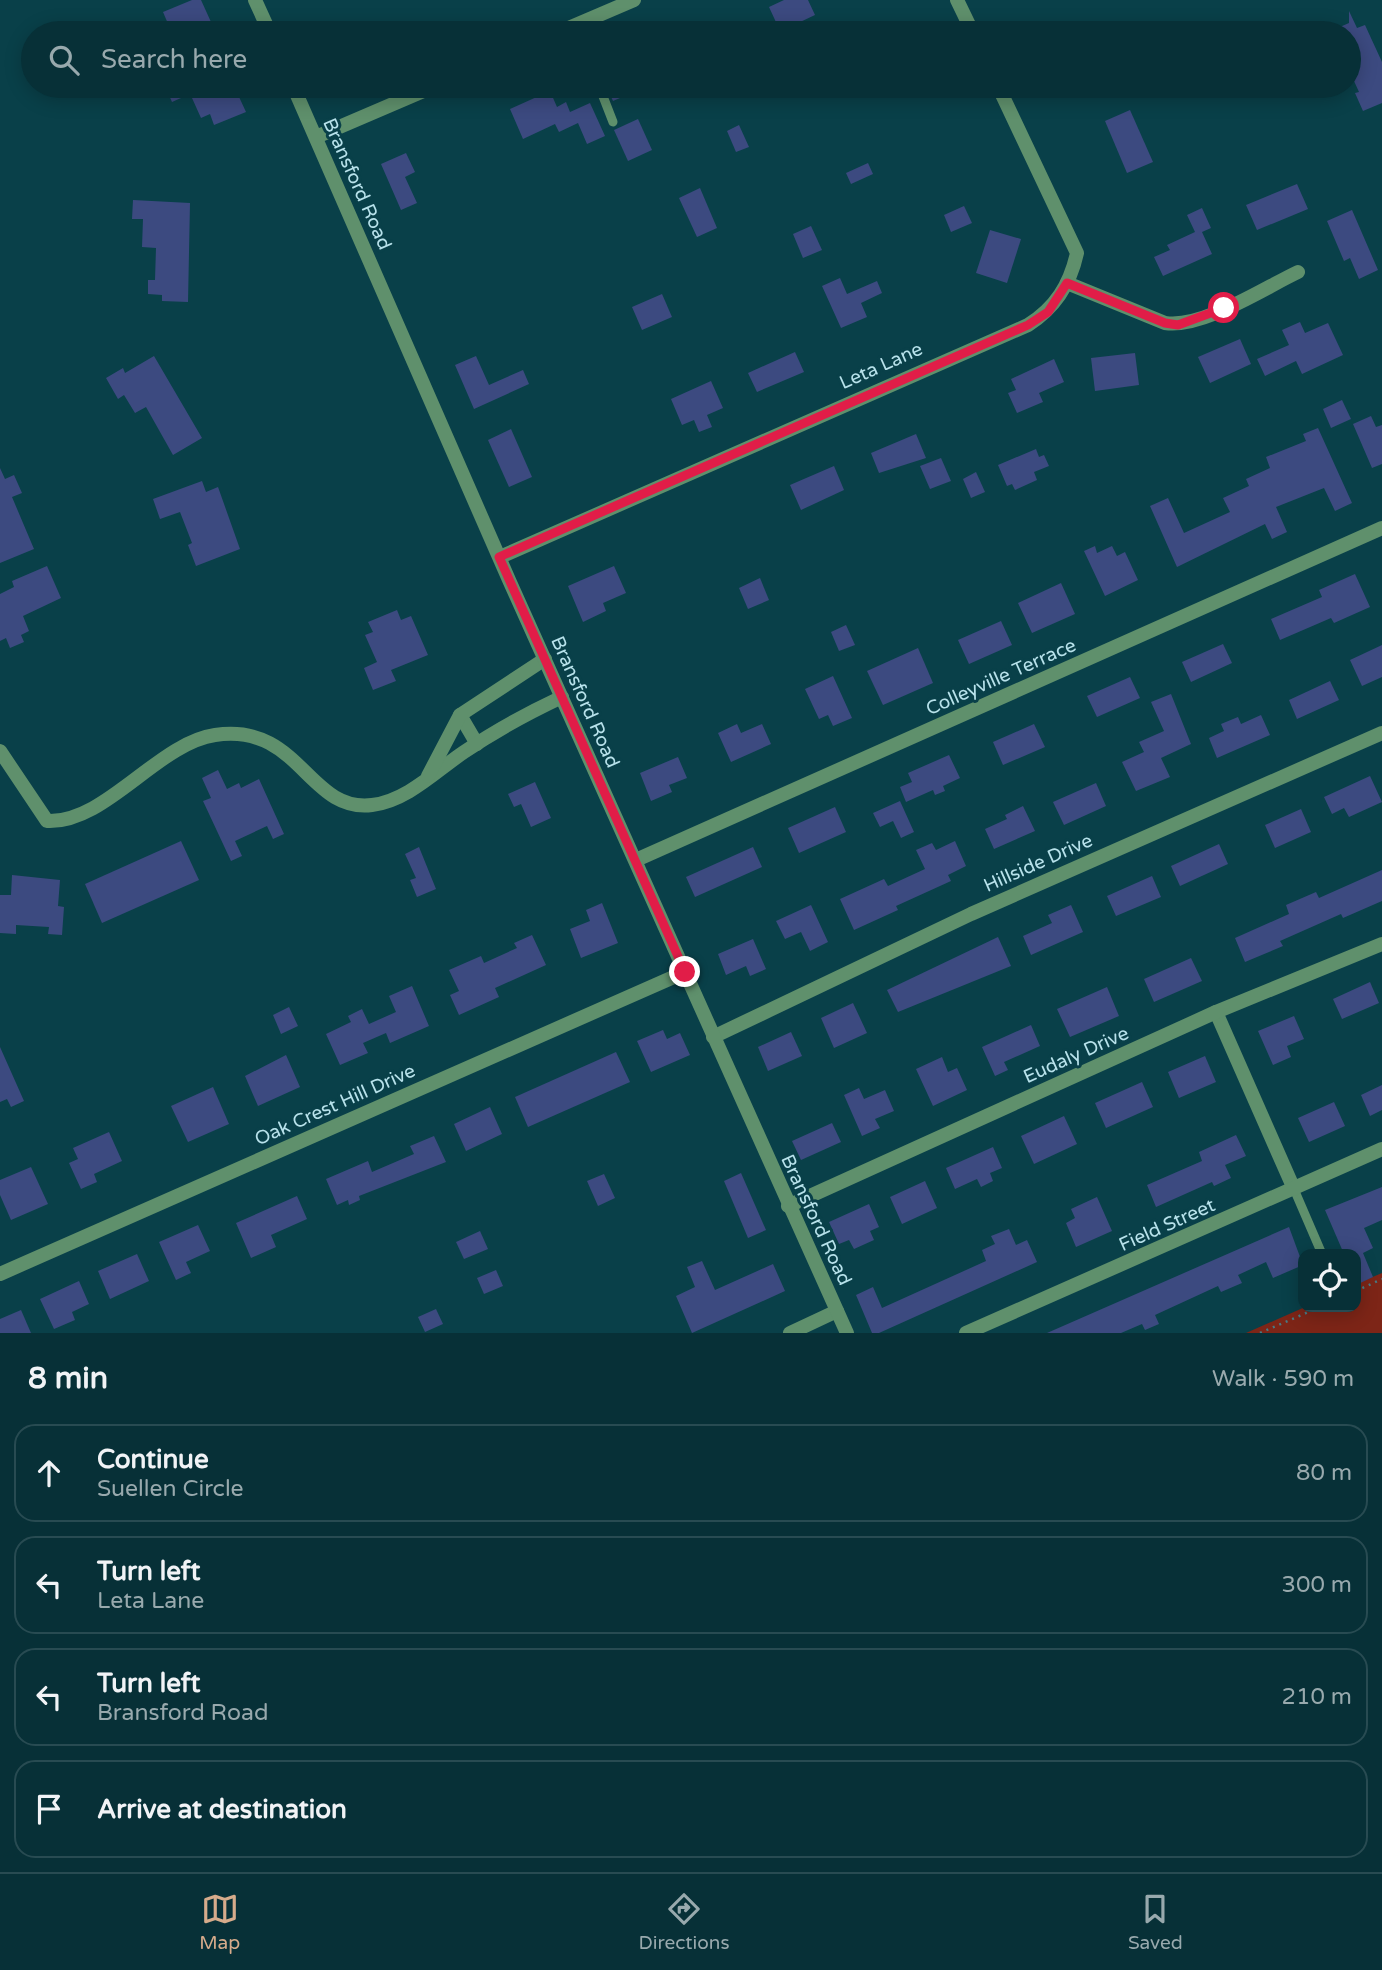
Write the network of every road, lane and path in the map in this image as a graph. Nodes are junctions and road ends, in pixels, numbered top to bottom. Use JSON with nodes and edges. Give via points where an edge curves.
{"nodes":[{"id":1,"x":255,"y":0,"type":"edge"},
{"id":2,"x":634,"y":0,"type":"edge"},
{"id":3,"x":957,"y":0,"type":"edge"},
{"id":4,"x":265,"y":21,"type":"edge"},
{"id":5,"x":593,"y":21,"type":"edge"},
{"id":6,"x":967,"y":21,"type":"edge"},
{"id":7,"x":298,"y":98,"type":"edge"},
{"id":8,"x":408,"y":98,"type":"edge"},
{"id":9,"x":604,"y":98,"type":"edge"},
{"id":10,"x":1004,"y":98,"type":"edge"},
{"id":11,"x":613,"y":121,"type":"dead end"},
{"id":12,"x":316,"y":138,"type":"junction"},
{"id":13,"x":1298,"y":272,"type":"dead end"},
{"id":14,"x":1067,"y":283,"type":"junction"},
{"id":15,"x":1382,"y":528,"type":"edge"},
{"id":16,"x":499,"y":557,"type":"junction"},
{"id":17,"x":545,"y":659,"type":"junction"},
{"id":18,"x":562,"y":697,"type":"junction"},
{"id":19,"x":460,"y":715,"type":"junction"},
{"id":20,"x":1382,"y":733,"type":"edge"},
{"id":21,"x":477,"y":744,"type":"junction"},
{"id":22,"x":0,"y":751,"type":"edge"},
{"id":23,"x":426,"y":780,"type":"junction"},
{"id":24,"x":636,"y":860,"type":"junction"},
{"id":25,"x":1382,"y":944,"type":"edge"},
{"id":26,"x":685,"y":972,"type":"junction"},
{"id":27,"x":1216,"y":1012,"type":"junction"},
{"id":28,"x":713,"y":1037,"type":"junction"},
{"id":29,"x":1382,"y":1149,"type":"edge"},
{"id":30,"x":1294,"y":1189,"type":"junction"},
{"id":31,"x":788,"y":1206,"type":"junction"},
{"id":32,"x":1320,"y":1249,"type":"edge"},
{"id":33,"x":2,"y":1268,"type":"edge"},
{"id":34,"x":1382,"y":1279,"type":"edge"},
{"id":35,"x":1361,"y":1289,"type":"edge"},
{"id":36,"x":837,"y":1311,"type":"junction"},
{"id":37,"x":1308,"y":1312,"type":"edge"},
{"id":38,"x":790,"y":1333,"type":"edge"},
{"id":39,"x":847,"y":1333,"type":"edge"},
{"id":40,"x":966,"y":1333,"type":"edge"},
{"id":41,"x":1260,"y":1333,"type":"edge"}],
"edges":[{"from":1,"to":4,"type":"street"},
{"from":2,"to":5,"type":"street"},
{"from":3,"to":6,"type":"street"},
{"from":7,"to":12,"type":"street","name":"Bransford Road"},
{"from":8,"to":12,"type":"street"},
{"from":9,"to":11,"type":"lane"},
{"from":10,"to":14,"type":"street","name":"Leta Lane","via":[[1073,239],[1077,253]]},
{"from":12,"to":16,"type":"street","name":"Bransford Road"},
{"from":13,"to":14,"type":"street","via":[[1178,325]]},
{"from":14,"to":16,"type":"street","name":"Leta Lane","via":[[1048,312],[1028,325]]},
{"from":15,"to":24,"type":"street","name":"Colleyville Terrace"},
{"from":16,"to":17,"type":"street","name":"Bransford Road"},
{"from":17,"to":18,"type":"street","name":"Bransford Road"},
{"from":17,"to":19,"type":"street"},
{"from":18,"to":21,"type":"street"},
{"from":18,"to":24,"type":"street","name":"Bransford Road"},
{"from":19,"to":21,"type":"street"},
{"from":19,"to":23,"type":"street"},
{"from":20,"to":28,"type":"street","name":"Hillside Drive","via":[[971,914]]},
{"from":21,"to":23,"type":"street"},
{"from":22,"to":23,"type":"street","via":[[47,821],[60,821],[108,799],[182,747],[214,734],[255,734],[279,746],[326,792],[352,805],[374,805]]},
{"from":24,"to":26,"type":"street","name":"Bransford Road"},
{"from":25,"to":27,"type":"street","name":"Eudaly Drive"},
{"from":26,"to":28,"type":"street","name":"Bransford Road"},
{"from":26,"to":33,"type":"street","name":"Oak Crest Hill Drive"},
{"from":27,"to":30,"type":"street"},
{"from":27,"to":31,"type":"street","name":"Eudaly Drive"},
{"from":28,"to":31,"type":"street","name":"Bransford Road"},
{"from":29,"to":30,"type":"street","name":"Field Street"},
{"from":30,"to":32,"type":"lane"},
{"from":30,"to":40,"type":"street","name":"Field Street"},
{"from":31,"to":36,"type":"street","name":"Bransford Road"},
{"from":34,"to":35,"type":"path"},
{"from":36,"to":38,"type":"street"},
{"from":36,"to":39,"type":"street","name":"Bransford Road"},
{"from":37,"to":41,"type":"path"}]}
